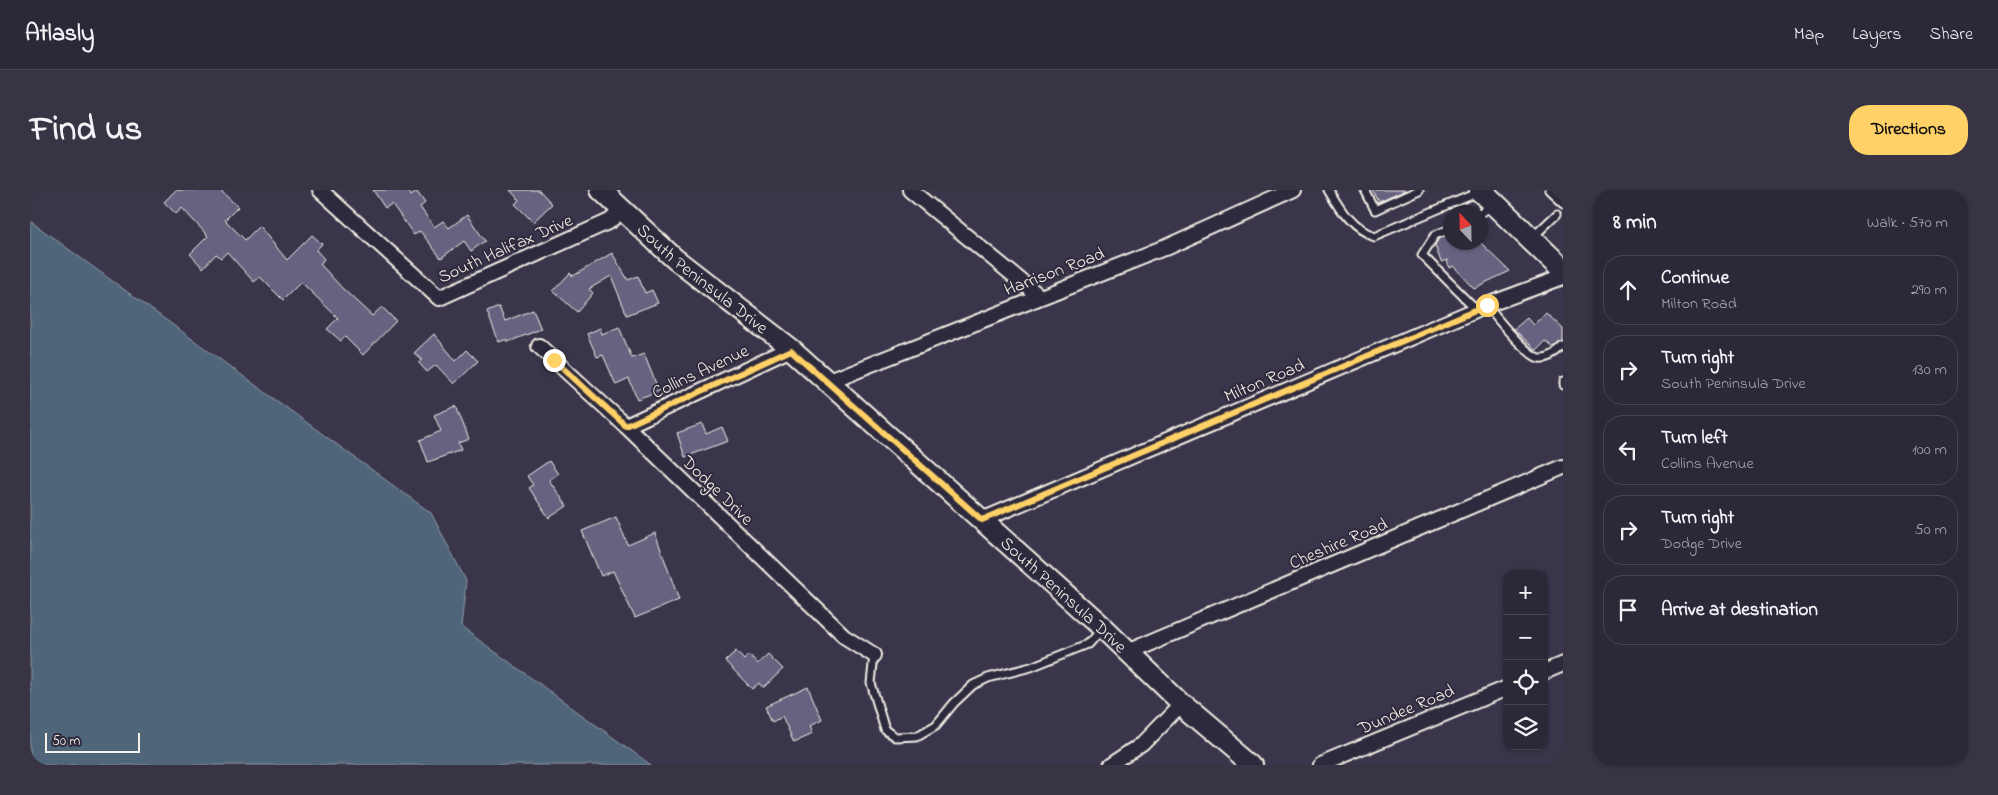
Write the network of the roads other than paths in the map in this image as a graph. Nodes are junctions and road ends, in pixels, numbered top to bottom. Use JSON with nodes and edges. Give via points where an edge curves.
{"nodes":[{"id":1,"x":320,"y":190,"type":"edge"},
{"id":2,"x":601,"y":190,"type":"edge"},
{"id":3,"x":910,"y":190,"type":"edge"},
{"id":4,"x":1293,"y":190,"type":"edge"},
{"id":5,"x":1329,"y":190,"type":"edge"},
{"id":6,"x":1365,"y":190,"type":"edge"},
{"id":7,"x":1419,"y":190,"type":"edge"},
{"id":8,"x":1549,"y":190,"type":"edge"},
{"id":9,"x":1484,"y":199,"type":"edge"},
{"id":10,"x":1563,"y":203,"type":"edge"},
{"id":11,"x":622,"y":210,"type":"junction"},
{"id":12,"x":1557,"y":214,"type":"dead end"},
{"id":13,"x":1443,"y":231,"type":"edge"},
{"id":14,"x":1531,"y":239,"type":"junction"},
{"id":15,"x":1563,"y":270,"type":"edge"},
{"id":16,"x":1563,"y":277,"type":"edge"},
{"id":17,"x":1039,"y":296,"type":"junction"},
{"id":18,"x":1482,"y":308,"type":"junction"},
{"id":19,"x":539,"y":346,"type":"dead end"},
{"id":20,"x":1563,"y":347,"type":"edge"},
{"id":21,"x":791,"y":350,"type":"junction"},
{"id":22,"x":826,"y":382,"type":"junction"},
{"id":23,"x":626,"y":426,"type":"junction"},
{"id":24,"x":1563,"y":467,"type":"edge"},
{"id":25,"x":982,"y":520,"type":"junction"},
{"id":26,"x":1102,"y":628,"type":"junction"},
{"id":27,"x":1127,"y":652,"type":"junction"},
{"id":28,"x":874,"y":655,"type":"joint"},
{"id":29,"x":1563,"y":664,"type":"edge"},
{"id":30,"x":1548,"y":670,"type":"edge"},
{"id":31,"x":1503,"y":690,"type":"edge"},
{"id":32,"x":1181,"y":704,"type":"junction"},
{"id":33,"x":1110,"y":765,"type":"edge"},
{"id":34,"x":1253,"y":765,"type":"edge"},
{"id":35,"x":1320,"y":765,"type":"edge"}],
"edges":[{"from":1,"to":11,"type":"street","name":"South Halifax Drive","via":[[439,298],[610,221]]},
{"from":2,"to":11,"type":"main road","name":"South Peninsula Drive"},
{"from":3,"to":17,"type":"street"},
{"from":4,"to":17,"type":"street","name":"Harrison Road","via":[[1165,248]]},
{"from":5,"to":9,"type":"lane","via":[[1361,232],[1374,236]]},
{"from":6,"to":7,"type":"lane","via":[[1375,210]]},
{"from":8,"to":10,"type":"lane"},
{"from":9,"to":14,"type":"main road"},
{"from":11,"to":21,"type":"main road","name":"South Peninsula Drive","via":[[676,259]]},
{"from":12,"to":14,"type":"lane"},
{"from":13,"to":18,"type":"lane","via":[[1435,234],[1422,255]]},
{"from":14,"to":15,"type":"main road"},
{"from":16,"to":18,"type":"street","name":"Milton Road"},
{"from":17,"to":22,"type":"street","name":"Harrison Road"},
{"from":18,"to":20,"type":"lane","via":[[1534,356],[1554,355]]},
{"from":18,"to":25,"type":"street","name":"Milton Road"},
{"from":19,"to":23,"type":"street","name":"Dodge Drive"},
{"from":21,"to":22,"type":"main road","name":"South Peninsula Drive"},
{"from":21,"to":23,"type":"street","name":"Collins Avenue"},
{"from":22,"to":25,"type":"main road","name":"South Peninsula Drive"},
{"from":23,"to":28,"type":"street","name":"Dodge Drive","via":[[844,636]]},
{"from":24,"to":27,"type":"street","name":"Cheshire Road"},
{"from":25,"to":26,"type":"main road","name":"South Peninsula Drive"},
{"from":26,"to":27,"type":"main road","name":"South Peninsula Drive"},
{"from":26,"to":28,"type":"lane","via":[[1088,644],[1032,668],[988,678],[973,685],[936,725],[917,736],[895,737],[885,730],[871,683]]},
{"from":27,"to":32,"type":"main road","name":"South Peninsula Drive"},
{"from":29,"to":30,"type":"street"},
{"from":31,"to":35,"type":"street","name":"Dundee Road"},
{"from":32,"to":33,"type":"street","via":[[1141,745]]},
{"from":32,"to":34,"type":"main road","name":"South Peninsula Drive"}]}
